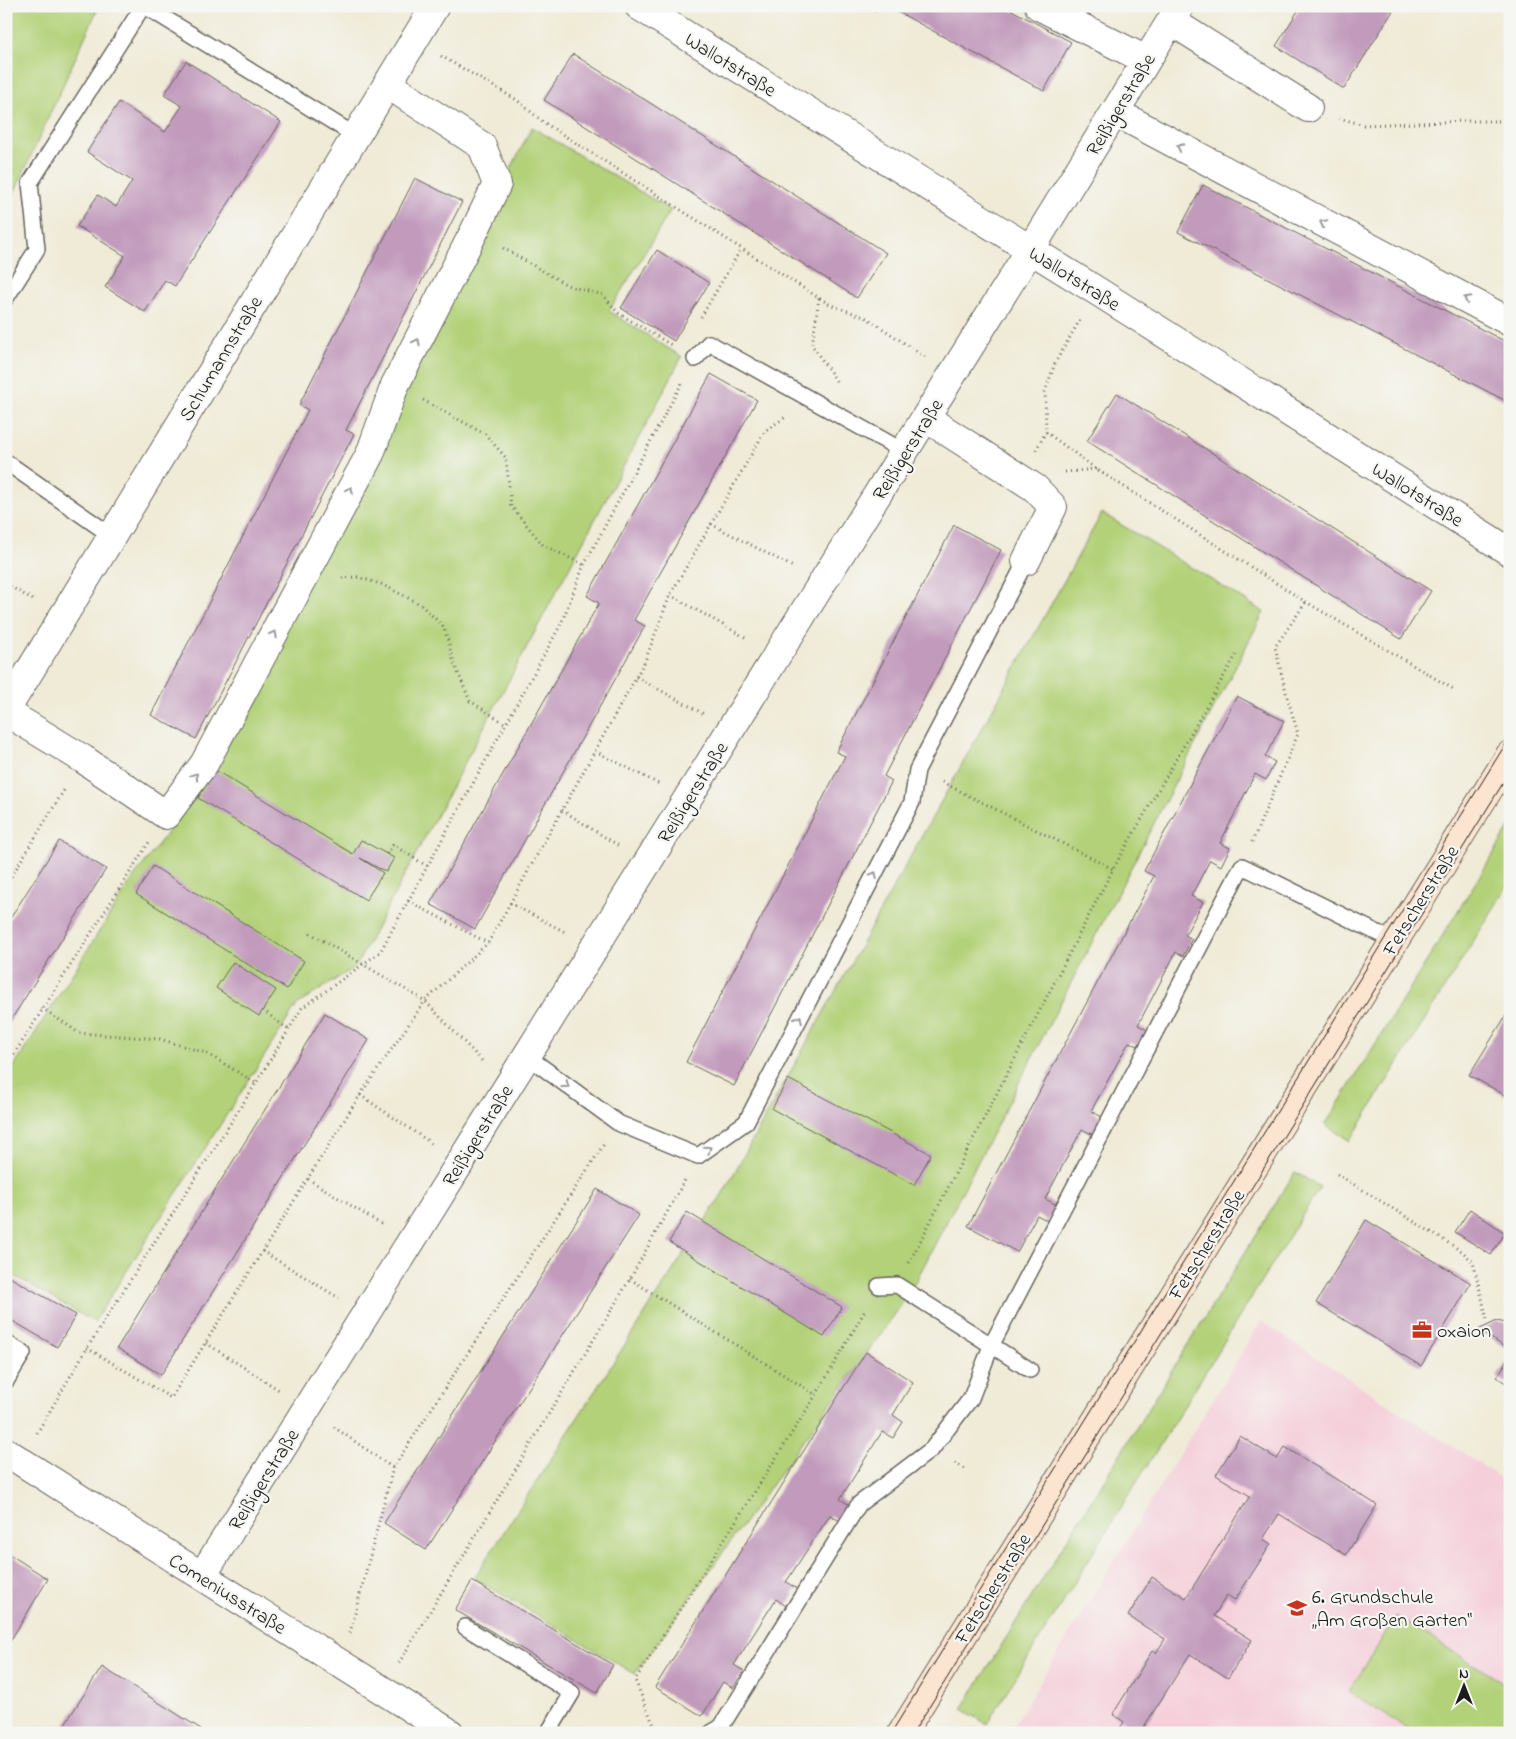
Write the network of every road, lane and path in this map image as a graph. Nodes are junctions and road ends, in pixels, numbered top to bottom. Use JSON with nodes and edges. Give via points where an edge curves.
{"nodes":[{"id":1,"x":144,"y":6,"type":"edge"},
{"id":2,"x":435,"y":6,"type":"edge"},
{"id":3,"x":639,"y":6,"type":"edge"},
{"id":4,"x":1039,"y":6,"type":"edge"},
{"id":5,"x":1175,"y":14,"type":"edge"},
{"id":6,"x":414,"y":40,"type":"junction"},
{"id":7,"x":1146,"y":60,"type":"junction"},
{"id":8,"x":388,"y":84,"type":"junction"},
{"id":9,"x":1308,"y":108,"type":"joint"},
{"id":10,"x":1115,"y":112,"type":"junction"},
{"id":11,"x":1510,"y":121,"type":"edge"},
{"id":12,"x":356,"y":136,"type":"junction"},
{"id":13,"x":474,"y":232,"type":"junction"},
{"id":14,"x":741,"y":248,"type":"junction"},
{"id":15,"x":1030,"y":250,"type":"junction"},
{"id":16,"x":1097,"y":291,"type":"junction"},
{"id":17,"x":6,"y":298,"type":"edge"},
{"id":18,"x":819,"y":298,"type":"junction"},
{"id":19,"x":1510,"y":322,"type":"edge"},
{"id":20,"x":709,"y":343,"type":"junction"},
{"id":21,"x":695,"y":359,"type":"junction"},
{"id":22,"x":952,"y":376,"type":"junction"},
{"id":23,"x":395,"y":385,"type":"junction"},
{"id":24,"x":811,"y":399,"type":"junction"},
{"id":25,"x":926,"y":418,"type":"junction"},
{"id":26,"x":846,"y":419,"type":"junction"},
{"id":27,"x":1046,"y":432,"type":"junction"},
{"id":28,"x":905,"y":452,"type":"junction"},
{"id":29,"x":6,"y":462,"type":"edge"},
{"id":30,"x":1035,"y":488,"type":"junction"},
{"id":31,"x":711,"y":524,"type":"junction"},
{"id":32,"x":112,"y":536,"type":"junction"},
{"id":33,"x":1510,"y":552,"type":"edge"},
{"id":34,"x":1026,"y":561,"type":"joint"},
{"id":35,"x":584,"y":565,"type":"junction"},
{"id":36,"x":301,"y":582,"type":"junction"},
{"id":37,"x":823,"y":583,"type":"junction"},
{"id":38,"x":670,"y":595,"type":"junction"},
{"id":39,"x":1306,"y":602,"type":"junction"},
{"id":40,"x":778,"y":656,"type":"junction"},
{"id":41,"x":1236,"y":656,"type":"dead end"},
{"id":42,"x":636,"y":677,"type":"junction"},
{"id":43,"x":1455,"y":690,"type":"dead end"},
{"id":44,"x":6,"y":711,"type":"edge"},
{"id":45,"x":506,"y":724,"type":"junction"},
{"id":46,"x":731,"y":729,"type":"junction"},
{"id":47,"x":595,"y":751,"type":"junction"},
{"id":48,"x":1510,"y":755,"type":"edge"},
{"id":49,"x":83,"y":760,"type":"junction"},
{"id":50,"x":917,"y":770,"type":"junction"},
{"id":51,"x":687,"y":800,"type":"junction"},
{"id":52,"x":562,"y":810,"type":"junction"},
{"id":53,"x":166,"y":815,"type":"junction"},
{"id":54,"x":388,"y":854,"type":"dead end"},
{"id":55,"x":647,"y":863,"type":"junction"},
{"id":56,"x":427,"y":866,"type":"junction"},
{"id":57,"x":1242,"y":866,"type":"junction"},
{"id":58,"x":1113,"y":869,"type":"junction"},
{"id":59,"x":6,"y":885,"type":"edge"},
{"id":60,"x":408,"y":901,"type":"junction"},
{"id":61,"x":510,"y":903,"type":"junction"},
{"id":62,"x":310,"y":933,"type":"dead end"},
{"id":63,"x":1394,"y":940,"type":"junction"},
{"id":64,"x":488,"y":943,"type":"junction"},
{"id":65,"x":594,"y":948,"type":"junction"},
{"id":66,"x":362,"y":965,"type":"junction"},
{"id":67,"x":425,"y":1002,"type":"junction"},
{"id":68,"x":42,"y":1008,"type":"junction"},
{"id":69,"x":263,"y":1010,"type":"dead end"},
{"id":70,"x":289,"y":1030,"type":"junction"},
{"id":71,"x":527,"y":1056,"type":"junction"},
{"id":72,"x":6,"y":1068,"type":"edge"},
{"id":73,"x":256,"y":1083,"type":"junction"},
{"id":74,"x":507,"y":1087,"type":"junction"},
{"id":75,"x":360,"y":1095,"type":"junction"},
{"id":76,"x":618,"y":1123,"type":"junction"},
{"id":77,"x":698,"y":1156,"type":"junction"},
{"id":78,"x":460,"y":1163,"type":"junction"},
{"id":79,"x":1338,"y":1174,"type":"dead end"},
{"id":80,"x":308,"y":1179,"type":"junction"},
{"id":81,"x":410,"y":1242,"type":"junction"},
{"id":82,"x":262,"y":1251,"type":"junction"},
{"id":83,"x":630,"y":1279,"type":"junction"},
{"id":84,"x":897,"y":1285,"type":"junction"},
{"id":85,"x":879,"y":1286,"type":"joint"},
{"id":86,"x":365,"y":1315,"type":"junction"},
{"id":87,"x":1487,"y":1319,"type":"dead end"},
{"id":88,"x":6,"y":1343,"type":"edge"},
{"id":89,"x":206,"y":1343,"type":"junction"},
{"id":90,"x":991,"y":1346,"type":"junction"},
{"id":91,"x":87,"y":1348,"type":"junction"},
{"id":92,"x":1030,"y":1370,"type":"dead end"},
{"id":93,"x":6,"y":1381,"type":"edge"},
{"id":94,"x":816,"y":1395,"type":"junction"},
{"id":95,"x":307,"y":1408,"type":"junction"},
{"id":96,"x":13,"y":1457,"type":"edge"},
{"id":97,"x":394,"y":1468,"type":"junction"},
{"id":98,"x":202,"y":1576,"type":"junction"},
{"id":99,"x":465,"y":1627,"type":"dead end"},
{"id":100,"x":342,"y":1664,"type":"junction"},
{"id":101,"x":383,"y":1690,"type":"junction"},
{"id":102,"x":450,"y":1733,"type":"edge"},
{"id":103,"x":548,"y":1733,"type":"edge"},
{"id":104,"x":657,"y":1733,"type":"edge"},
{"id":105,"x":711,"y":1733,"type":"edge"},
{"id":106,"x":902,"y":1733,"type":"edge"}],
"edges":[{"from":1,"to":12,"type":"lane"},
{"from":1,"to":17,"type":"lane","via":[[30,183],[37,249]]},
{"from":2,"to":6,"type":"street","name":"Schumannstraße"},
{"from":3,"to":15,"type":"street","name":"Wallotstraße"},
{"from":4,"to":7,"type":"street"},
{"from":5,"to":7,"type":"street","name":"Reißigerstraße"},
{"from":5,"to":9,"type":"street"},
{"from":6,"to":8,"type":"street","name":"Schumannstraße"},
{"from":6,"to":14,"type":"path","via":[[517,100],[543,122]]},
{"from":7,"to":10,"type":"street","name":"Reißigerstraße"},
{"from":8,"to":12,"type":"street","name":"Schumannstraße"},
{"from":8,"to":13,"type":"street","via":[[482,146],[497,184]]},
{"from":9,"to":11,"type":"path","via":[[1364,126]]},
{"from":10,"to":15,"type":"street","name":"Reißigerstraße"},
{"from":19,"to":10,"type":"street","one_way":true},
{"from":12,"to":32,"type":"street","name":"Schumannstraße"},
{"from":13,"to":21,"type":"path","via":[[569,286],[602,295],[618,313]]},
{"from":23,"to":13,"type":"street","one_way":true},
{"from":14,"to":18,"type":"path"},
{"from":14,"to":20,"type":"path","via":[[692,333]]},
{"from":15,"to":16,"type":"street","name":"Wallotstraße"},
{"from":15,"to":22,"type":"street","name":"Reißigerstraße"},
{"from":16,"to":27,"type":"path","via":[[1053,370],[1045,392]]},
{"from":16,"to":33,"type":"street","name":"Wallotstraße"},
{"from":18,"to":22,"type":"path","via":[[867,318]]},
{"from":18,"to":26,"type":"path","via":[[812,345],[835,379]]},
{"from":20,"to":21,"type":"lane"},
{"from":20,"to":24,"type":"lane"},
{"from":21,"to":35,"type":"path"},
{"from":22,"to":25,"type":"street","name":"Reißigerstraße"},
{"from":23,"to":35,"type":"path","via":[[485,434],[506,458],[511,506],[543,545]]},
{"from":36,"to":23,"type":"street","one_way":true,"via":[[370,454]]},
{"from":24,"to":26,"type":"lane"},
{"from":24,"to":31,"type":"path","via":[[765,431]]},
{"from":25,"to":28,"type":"street","name":"Reißigerstraße"},
{"from":25,"to":30,"type":"street"},
{"from":26,"to":28,"type":"lane"},
{"from":27,"to":30,"type":"path","via":[[1035,450]]},
{"from":27,"to":39,"type":"path","via":[[1096,469]]},
{"from":28,"to":37,"type":"street","name":"Reißigerstraße"},
{"from":29,"to":32,"type":"lane"},
{"from":30,"to":34,"type":"street","via":[[1054,507]]},
{"from":31,"to":37,"type":"path"},
{"from":31,"to":38,"type":"path"},
{"from":32,"to":44,"type":"street","name":"Schumannstraße"},
{"from":34,"to":50,"type":"lane"},
{"from":35,"to":45,"type":"path","via":[[561,624]]},
{"from":36,"to":45,"type":"path","via":[[357,577],[382,584],[420,604],[444,627],[470,702]]},
{"from":53,"to":36,"type":"street","one_way":true,"via":[[204,764]]},
{"from":37,"to":40,"type":"street","name":"Reißigerstraße"},
{"from":38,"to":40,"type":"path"},
{"from":38,"to":42,"type":"path","via":[[645,662]]},
{"from":39,"to":43,"type":"path"},
{"from":39,"to":57,"type":"path","via":[[1275,647],[1298,734]]},
{"from":40,"to":46,"type":"street","name":"Reißigerstraße"},
{"from":41,"to":58,"type":"path"},
{"from":42,"to":46,"type":"path"},
{"from":42,"to":47,"type":"path"},
{"from":44,"to":49,"type":"street"},
{"from":45,"to":56,"type":"path"},
{"from":46,"to":51,"type":"street","name":"Reißigerstraße"},
{"from":47,"to":51,"type":"path"},
{"from":47,"to":52,"type":"path"},
{"from":48,"to":63,"type":"main road","name":"Fetscherstraße"},
{"from":49,"to":53,"type":"street"},
{"from":49,"to":59,"type":"path"},
{"from":50,"to":58,"type":"path"},
{"from":77,"to":50,"type":"lane","one_way":true,"via":[[746,1122],[912,802]]},
{"from":51,"to":55,"type":"street","name":"Reißigerstraße"},
{"from":52,"to":55,"type":"path"},
{"from":52,"to":61,"type":"path"},
{"from":53,"to":68,"type":"path"},
{"from":54,"to":56,"type":"path","via":[[393,845]]},
{"from":55,"to":65,"type":"street","name":"Reißigerstraße"},
{"from":56,"to":60,"type":"path"},
{"from":57,"to":63,"type":"lane"},
{"from":57,"to":90,"type":"lane"},
{"from":58,"to":84,"type":"path"},
{"from":60,"to":64,"type":"path"},
{"from":60,"to":66,"type":"path","via":[[380,952]]},
{"from":61,"to":64,"type":"path"},
{"from":61,"to":65,"type":"path"},
{"from":62,"to":66,"type":"path"},
{"from":63,"to":106,"type":"main road","name":"Fetscherstraße"},
{"from":64,"to":67,"type":"path"},
{"from":65,"to":71,"type":"street","name":"Reißigerstraße"},
{"from":66,"to":67,"type":"path"},
{"from":66,"to":70,"type":"path","via":[[302,1008]]},
{"from":67,"to":74,"type":"path"},
{"from":67,"to":75,"type":"path"},
{"from":68,"to":72,"type":"path"},
{"from":68,"to":73,"type":"path","via":[[79,1033],[160,1039],[206,1054]]},
{"from":69,"to":70,"type":"path"},
{"from":70,"to":73,"type":"path"},
{"from":71,"to":74,"type":"street","name":"Reißigerstraße"},
{"from":71,"to":76,"type":"lane","one_way":true},
{"from":73,"to":91,"type":"path"},
{"from":74,"to":78,"type":"street","name":"Reißigerstraße"},
{"from":75,"to":78,"type":"path"},
{"from":75,"to":80,"type":"path"},
{"from":76,"to":77,"type":"lane"},
{"from":76,"to":97,"type":"path"},
{"from":77,"to":83,"type":"path"},
{"from":78,"to":81,"type":"street","name":"Reißigerstraße"},
{"from":79,"to":87,"type":"path","via":[[1474,1262]]},
{"from":80,"to":81,"type":"path"},
{"from":80,"to":82,"type":"path"},
{"from":81,"to":86,"type":"street","name":"Reißigerstraße"},
{"from":82,"to":86,"type":"path"},
{"from":82,"to":89,"type":"path"},
{"from":83,"to":94,"type":"path"},
{"from":83,"to":101,"type":"path"},
{"from":84,"to":85,"type":"lane"},
{"from":84,"to":90,"type":"lane"},
{"from":85,"to":94,"type":"path"},
{"from":86,"to":95,"type":"street","name":"Reißigerstraße"},
{"from":88,"to":93,"type":"lane","via":[[23,1353]]},
{"from":89,"to":91,"type":"path","via":[[171,1398]]},
{"from":89,"to":95,"type":"path"},
{"from":90,"to":92,"type":"lane"},
{"from":90,"to":105,"type":"lane","via":[[971,1398],[932,1449],[859,1504],[721,1727]]},
{"from":91,"to":96,"type":"path"},
{"from":94,"to":104,"type":"path","via":[[635,1680]]},
{"from":95,"to":97,"type":"path"},
{"from":95,"to":98,"type":"street","name":"Reißigerstraße"},
{"from":96,"to":98,"type":"street","name":"Comeniusstraße"},
{"from":97,"to":100,"type":"path"},
{"from":98,"to":100,"type":"street","name":"Comeniusstraße"},
{"from":99,"to":103,"type":"lane","via":[[572,1693]]},
{"from":100,"to":101,"type":"street","name":"Comeniusstraße"},
{"from":101,"to":102,"type":"street","name":"Comeniusstraße"}]}
